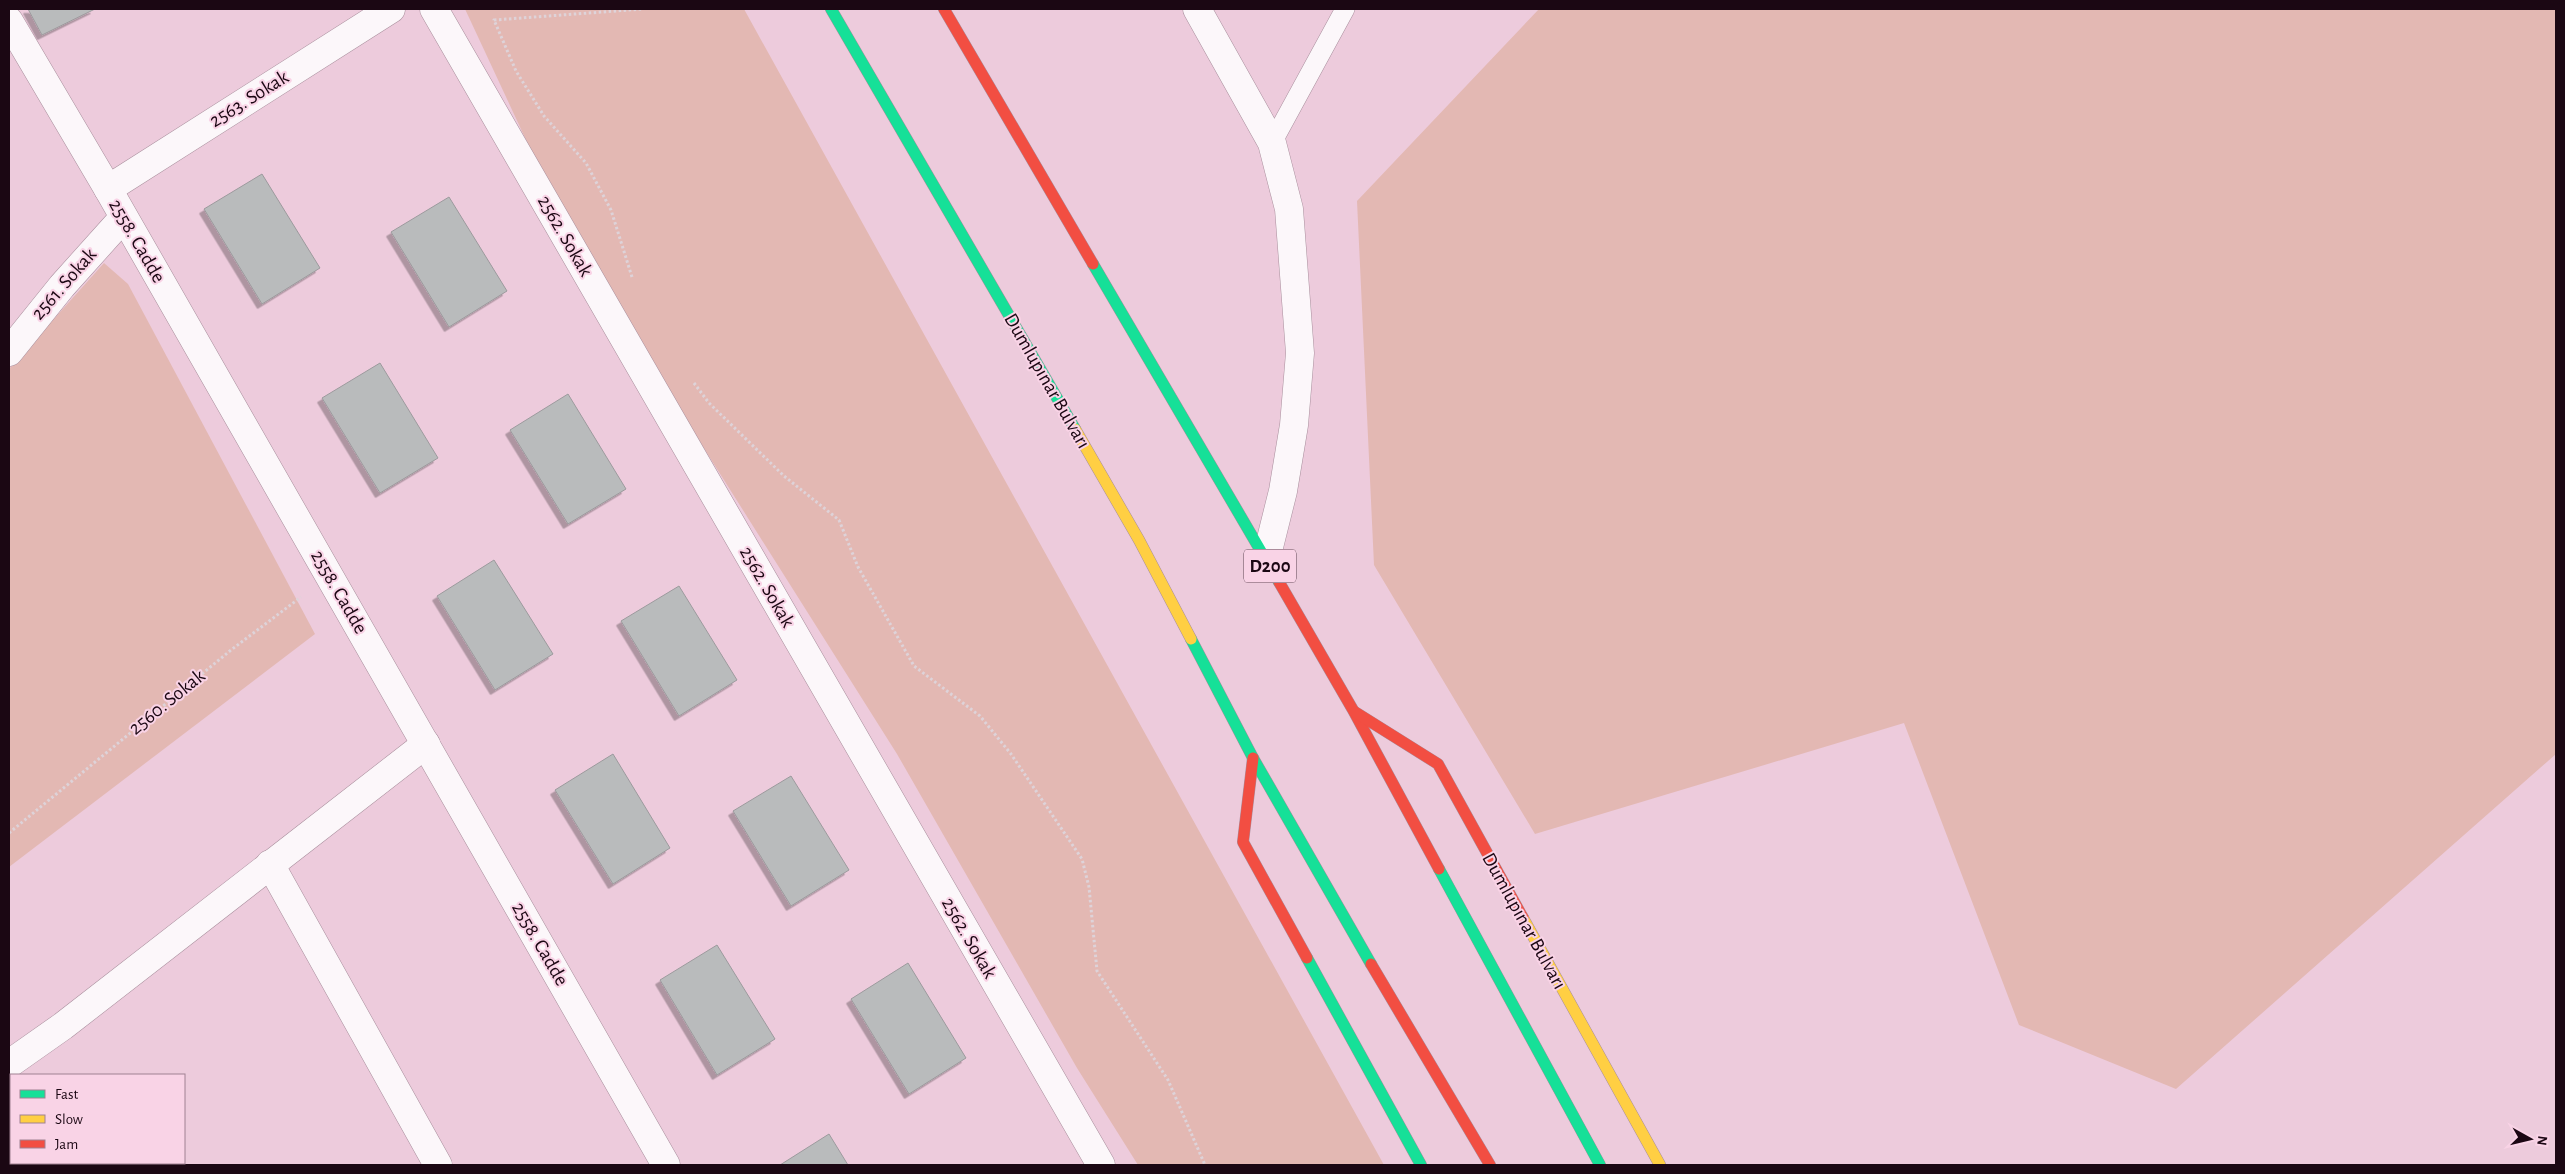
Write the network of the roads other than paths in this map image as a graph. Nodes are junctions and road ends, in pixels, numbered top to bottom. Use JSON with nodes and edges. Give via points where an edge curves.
{"nodes":[{"id":1,"x":391,"y":9,"type":"edge"},
{"id":2,"x":434,"y":9,"type":"edge"},
{"id":3,"x":831,"y":9,"type":"edge"},
{"id":4,"x":944,"y":9,"type":"edge"},
{"id":5,"x":1197,"y":9,"type":"edge"},
{"id":6,"x":1345,"y":9,"type":"edge"},
{"id":7,"x":9,"y":21,"type":"edge"},
{"id":8,"x":1272,"y":143,"type":"junction"},
{"id":9,"x":108,"y":189,"type":"junction"},
{"id":10,"x":123,"y":218,"type":"junction"},
{"id":11,"x":9,"y":352,"type":"edge"},
{"id":12,"x":1266,"y":559,"type":"junction"},
{"id":13,"x":1353,"y":710,"type":"junction"},
{"id":14,"x":426,"y":744,"type":"junction"},
{"id":15,"x":1253,"y":758,"type":"junction"},
{"id":16,"x":270,"y":864,"type":"junction"},
{"id":17,"x":9,"y":1064,"type":"edge"},
{"id":18,"x":438,"y":1165,"type":"edge"},
{"id":19,"x":666,"y":1165,"type":"edge"},
{"id":20,"x":1100,"y":1165,"type":"edge"},
{"id":21,"x":1421,"y":1165,"type":"edge"},
{"id":22,"x":1490,"y":1165,"type":"edge"},
{"id":23,"x":1600,"y":1165,"type":"edge"},
{"id":24,"x":1660,"y":1165,"type":"edge"}],
"edges":[{"from":1,"to":9,"type":"street","name":"2563. Sokak"},
{"from":2,"to":20,"type":"street","name":"2562. Sokak"},
{"from":3,"to":15,"type":"highway","name":"Dumlupınar Bulvarı","via":[[1139,540]]},
{"from":4,"to":12,"type":"highway","name":"Dumlupınar Bulvarı","number":"D200"},
{"from":5,"to":8,"type":"street"},
{"from":6,"to":8,"type":"lane"},
{"from":7,"to":9,"type":"street","name":"2558. Cadde"},
{"from":8,"to":12,"type":"street","via":[[1289,209],[1300,353],[1294,424],[1283,491]]},
{"from":9,"to":10,"type":"street","name":"2558. Cadde"},
{"from":10,"to":11,"type":"street","name":"2561. Sokak"},
{"from":10,"to":14,"type":"street","name":"2558. Cadde"},
{"from":12,"to":13,"type":"highway","name":"Dumlupınar Bulvarı","number":"D200"},
{"from":13,"to":23,"type":"highway","name":"Dumlupınar Bulvarı","number":"D200"},
{"from":13,"to":24,"type":"highway","name":"Dumlupınar Bulvarı","via":[[1438,764]]},
{"from":14,"to":16,"type":"street"},
{"from":14,"to":19,"type":"street","name":"2558. Cadde"},
{"from":15,"to":21,"type":"highway","via":[[1243,842]]},
{"from":15,"to":22,"type":"highway","name":"Dumlupınar Bulvarı"},
{"from":16,"to":17,"type":"street","via":[[63,1026]]},
{"from":16,"to":18,"type":"street"}]}
